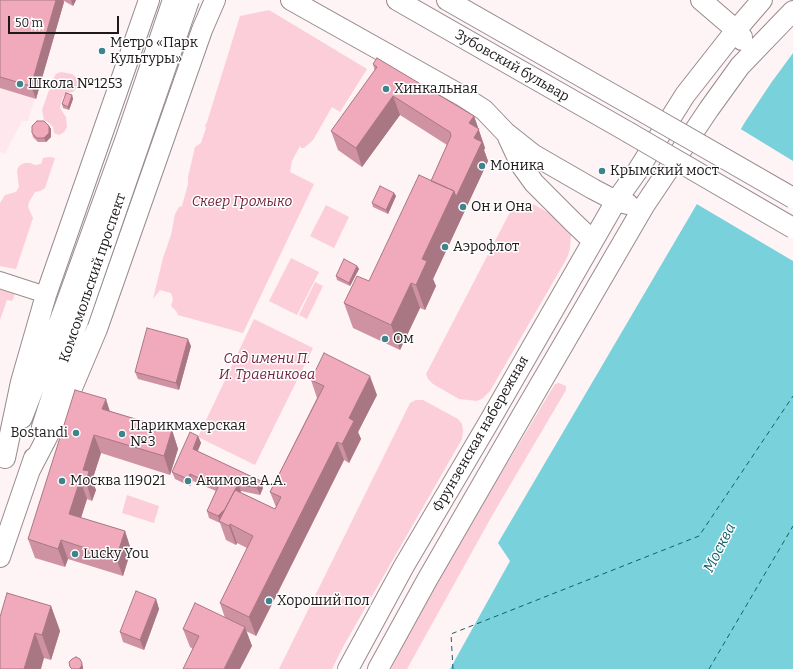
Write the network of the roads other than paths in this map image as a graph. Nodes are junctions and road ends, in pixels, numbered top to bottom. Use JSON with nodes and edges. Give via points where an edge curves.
{"nodes":[{"id":1,"x":173,"y":0,"type":"edge"},
{"id":2,"x":189,"y":0,"type":"edge"},
{"id":3,"x":194,"y":0,"type":"edge"},
{"id":4,"x":214,"y":0,"type":"edge"},
{"id":5,"x":291,"y":0,"type":"edge"},
{"id":6,"x":397,"y":0,"type":"edge"},
{"id":7,"x":447,"y":0,"type":"edge"},
{"id":8,"x":701,"y":0,"type":"edge"},
{"id":9,"x":762,"y":0,"type":"edge"},
{"id":10,"x":149,"y":2,"type":"edge"},
{"id":11,"x":793,"y":11,"type":"edge"},
{"id":12,"x":202,"y":30,"type":"junction"},
{"id":13,"x":736,"y":30,"type":"junction"},
{"id":14,"x":740,"y":66,"type":"junction"},
{"id":15,"x":505,"y":132,"type":"junction"},
{"id":16,"x":793,"y":198,"type":"edge"},
{"id":17,"x":616,"y":201,"type":"junction"},
{"id":18,"x":644,"y":206,"type":"junction"},
{"id":19,"x":793,"y":228,"type":"edge"},
{"id":20,"x":593,"y":241,"type":"junction"},
{"id":21,"x":0,"y":280,"type":"edge"},
{"id":22,"x":46,"y":295,"type":"junction"},
{"id":23,"x":70,"y":318,"type":"junction"},
{"id":24,"x":3,"y":465,"type":"edge"},
{"id":25,"x":30,"y":470,"type":"junction"},
{"id":26,"x":0,"y":556,"type":"edge"},
{"id":27,"x":348,"y":669,"type":"edge"},
{"id":28,"x":378,"y":669,"type":"edge"}],
"edges":[{"from":1,"to":23,"type":"main road","name":"Комсомольский проспект","bridge":true,"via":[[126,138]]},
{"from":2,"to":23,"type":"main road","name":"Комсомольский проспект","bridge":true},
{"from":3,"to":12,"type":"main road","via":[[200,10]]},
{"from":4,"to":12,"type":"main road"},
{"from":5,"to":15,"type":"main road","via":[[464,97],[484,110]]},
{"from":6,"to":19,"type":"main road","name":"Зубовский бульвар","bridge":true},
{"from":7,"to":16,"type":"main road","name":"Зубовский бульвар","bridge":true},
{"from":8,"to":13,"type":"main road"},
{"from":9,"to":13,"type":"main road","name":"Фрунзенская набережная"},
{"from":10,"to":22,"type":"main road"},
{"from":11,"to":14,"type":"main road","name":"Фрунзенская набережная"},
{"from":12,"to":25,"type":"main road","via":[[97,329],[69,395]]},
{"from":13,"to":14,"type":"main road","via":[[742,36],[743,44]]},
{"from":13,"to":17,"type":"main road","name":"Фрунзенская набережная","via":[[685,95]]},
{"from":14,"to":18,"type":"main road","name":"Фрунзенская набережная"},
{"from":15,"to":17,"type":"main road","via":[[534,155]]},
{"from":15,"to":20,"type":"main road","via":[[521,165],[534,183]]},
{"from":17,"to":18,"type":"main road"},
{"from":17,"to":20,"type":"main road","name":"Фрунзенская набережная"},
{"from":18,"to":28,"type":"main road","name":"Фрунзенская набережная"},
{"from":20,"to":27,"type":"main road","name":"Фрунзенская набережная","via":[[404,566]]},
{"from":21,"to":22,"type":"street"},
{"from":22,"to":24,"type":"main road","via":[[21,382]]},
{"from":23,"to":24,"type":"main road","name":"Комсомольский проспект","via":[[34,392]]},
{"from":23,"to":25,"type":"main road","name":"Комсомольский проспект","via":[[52,396]]},
{"from":25,"to":26,"type":"main road","name":"Комсомольский проспект"}]}
